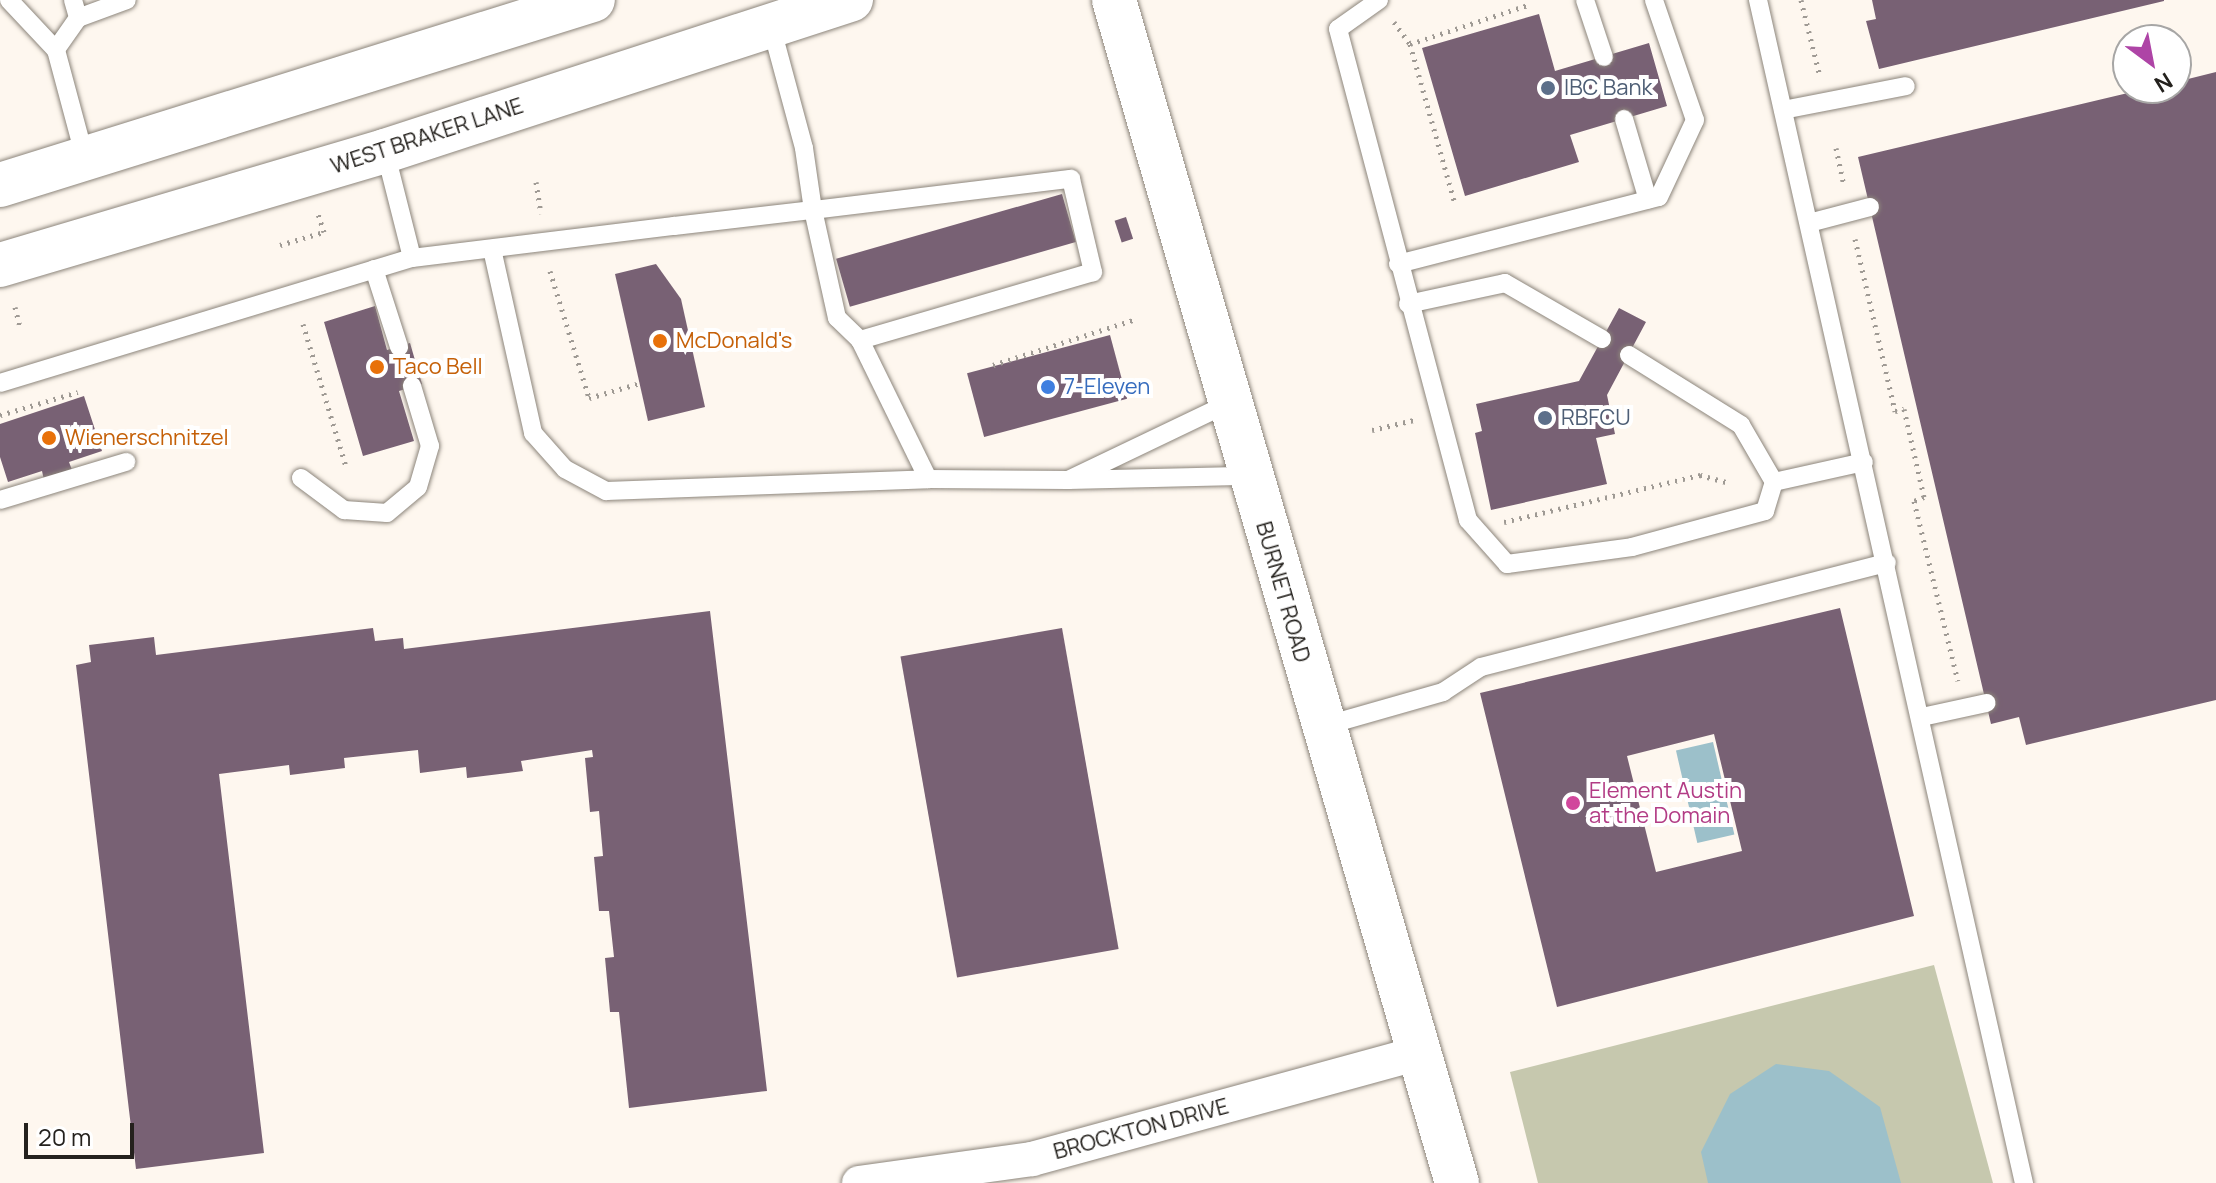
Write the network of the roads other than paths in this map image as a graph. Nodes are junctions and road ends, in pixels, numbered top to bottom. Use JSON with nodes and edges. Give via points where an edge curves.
{"nodes":[{"id":1,"x":9,"y":0,"type":"edge"},
{"id":2,"x":127,"y":0,"type":"edge"},
{"id":3,"x":593,"y":0,"type":"edge"},
{"id":4,"x":851,"y":0,"type":"edge"},
{"id":5,"x":1114,"y":0,"type":"edge"},
{"id":6,"x":1379,"y":0,"type":"edge"},
{"id":7,"x":1585,"y":0,"type":"edge"},
{"id":8,"x":1654,"y":0,"type":"edge"},
{"id":9,"x":1758,"y":0,"type":"edge"},
{"id":10,"x":76,"y":9,"type":"edge"},
{"id":11,"x":770,"y":26,"type":"junction"},
{"id":12,"x":56,"y":50,"type":"junction"},
{"id":13,"x":1604,"y":57,"type":"dead end"},
{"id":14,"x":1906,"y":86,"type":"dead end"},
{"id":15,"x":1783,"y":110,"type":"junction"},
{"id":16,"x":1624,"y":119,"type":"dead end"},
{"id":17,"x":385,"y":151,"type":"junction"},
{"id":18,"x":85,"y":160,"type":"junction"},
{"id":19,"x":0,"y":185,"type":"edge"},
{"id":20,"x":1648,"y":200,"type":"junction"},
{"id":21,"x":1870,"y":207,"type":"dead end"},
{"id":22,"x":813,"y":210,"type":"junction"},
{"id":23,"x":1809,"y":223,"type":"junction"},
{"id":24,"x":492,"y":249,"type":"junction"},
{"id":25,"x":412,"y":258,"type":"junction"},
{"id":26,"x":1398,"y":264,"type":"junction"},
{"id":27,"x":0,"y":265,"type":"edge"},
{"id":28,"x":374,"y":269,"type":"junction"},
{"id":29,"x":1408,"y":304,"type":"junction"},
{"id":30,"x":1602,"y":339,"type":"dead end"},
{"id":31,"x":860,"y":340,"type":"junction"},
{"id":32,"x":399,"y":347,"type":"dead end"},
{"id":33,"x":1629,"y":355,"type":"dead end"},
{"id":34,"x":0,"y":383,"type":"edge"},
{"id":35,"x":412,"y":386,"type":"dead end"},
{"id":36,"x":1229,"y":403,"type":"junction"},
{"id":37,"x":126,"y":462,"type":"dead end"},
{"id":38,"x":1864,"y":462,"type":"junction"},
{"id":39,"x":1250,"y":476,"type":"junction"},
{"id":40,"x":301,"y":478,"type":"dead end"},
{"id":41,"x":928,"y":479,"type":"junction"},
{"id":42,"x":1068,"y":480,"type":"junction"},
{"id":43,"x":1774,"y":482,"type":"junction"},
{"id":44,"x":0,"y":500,"type":"edge"},
{"id":45,"x":1887,"y":563,"type":"junction"},
{"id":46,"x":1986,"y":703,"type":"dead end"},
{"id":47,"x":1922,"y":717,"type":"junction"},
{"id":48,"x":1322,"y":727,"type":"junction"},
{"id":49,"x":1419,"y":1053,"type":"junction"},
{"id":50,"x":859,"y":1183,"type":"edge"},
{"id":51,"x":1457,"y":1183,"type":"edge"},
{"id":52,"x":2024,"y":1183,"type":"edge"}],
"edges":[{"from":1,"to":12,"type":"lane"},
{"from":2,"to":10,"type":"lane"},
{"from":3,"to":18,"type":"main road"},
{"from":4,"to":11,"type":"main road","name":"WEST BRAKER LANE"},
{"from":5,"to":36,"type":"main road","name":"BURNET ROAD"},
{"from":6,"to":26,"type":"lane","via":[[1338,29]]},
{"from":7,"to":13,"type":"lane"},
{"from":8,"to":20,"type":"lane","via":[[1695,120],[1659,197]]},
{"from":9,"to":15,"type":"lane"},
{"from":10,"to":12,"type":"lane"},
{"from":11,"to":17,"type":"main road","name":"WEST BRAKER LANE"},
{"from":11,"to":22,"type":"lane","via":[[804,148]]},
{"from":12,"to":18,"type":"lane"},
{"from":14,"to":15,"type":"lane"},
{"from":15,"to":23,"type":"lane"},
{"from":16,"to":20,"type":"lane"},
{"from":17,"to":25,"type":"lane"},
{"from":17,"to":27,"type":"main road","name":"WEST BRAKER LANE"},
{"from":18,"to":19,"type":"main road"},
{"from":20,"to":26,"type":"lane"},
{"from":21,"to":23,"type":"lane"},
{"from":22,"to":24,"type":"lane"},
{"from":22,"to":31,"type":"lane","via":[[837,318]]},
{"from":22,"to":31,"type":"lane","via":[[1071,179],[1093,272]]},
{"from":23,"to":38,"type":"lane"},
{"from":24,"to":25,"type":"lane"},
{"from":24,"to":41,"type":"lane","via":[[533,433],[565,469],[606,491]]},
{"from":25,"to":28,"type":"lane"},
{"from":26,"to":29,"type":"lane"},
{"from":28,"to":32,"type":"lane"},
{"from":28,"to":34,"type":"lane"},
{"from":29,"to":30,"type":"lane","via":[[1505,283]]},
{"from":29,"to":43,"type":"lane","via":[[1468,520],[1507,564],[1632,547],[1765,511]]},
{"from":31,"to":41,"type":"lane"},
{"from":33,"to":43,"type":"lane","via":[[1741,425]]},
{"from":35,"to":40,"type":"lane","via":[[430,446],[418,487],[387,513],[344,510]]},
{"from":36,"to":39,"type":"main road","name":"BURNET ROAD"},
{"from":36,"to":42,"type":"lane"},
{"from":37,"to":44,"type":"lane"},
{"from":38,"to":43,"type":"lane"},
{"from":38,"to":45,"type":"lane"},
{"from":39,"to":42,"type":"lane"},
{"from":39,"to":48,"type":"main road","name":"BURNET ROAD"},
{"from":41,"to":42,"type":"lane"},
{"from":45,"to":47,"type":"lane"},
{"from":45,"to":48,"type":"lane","via":[[1481,667],[1443,692]]},
{"from":46,"to":47,"type":"lane"},
{"from":47,"to":52,"type":"lane"},
{"from":48,"to":49,"type":"main road","name":"BURNET ROAD"},
{"from":49,"to":50,"type":"street","name":"BROCKTON DRIVE","via":[[1032,1159]]},
{"from":49,"to":51,"type":"main road","name":"BURNET ROAD"}]}
